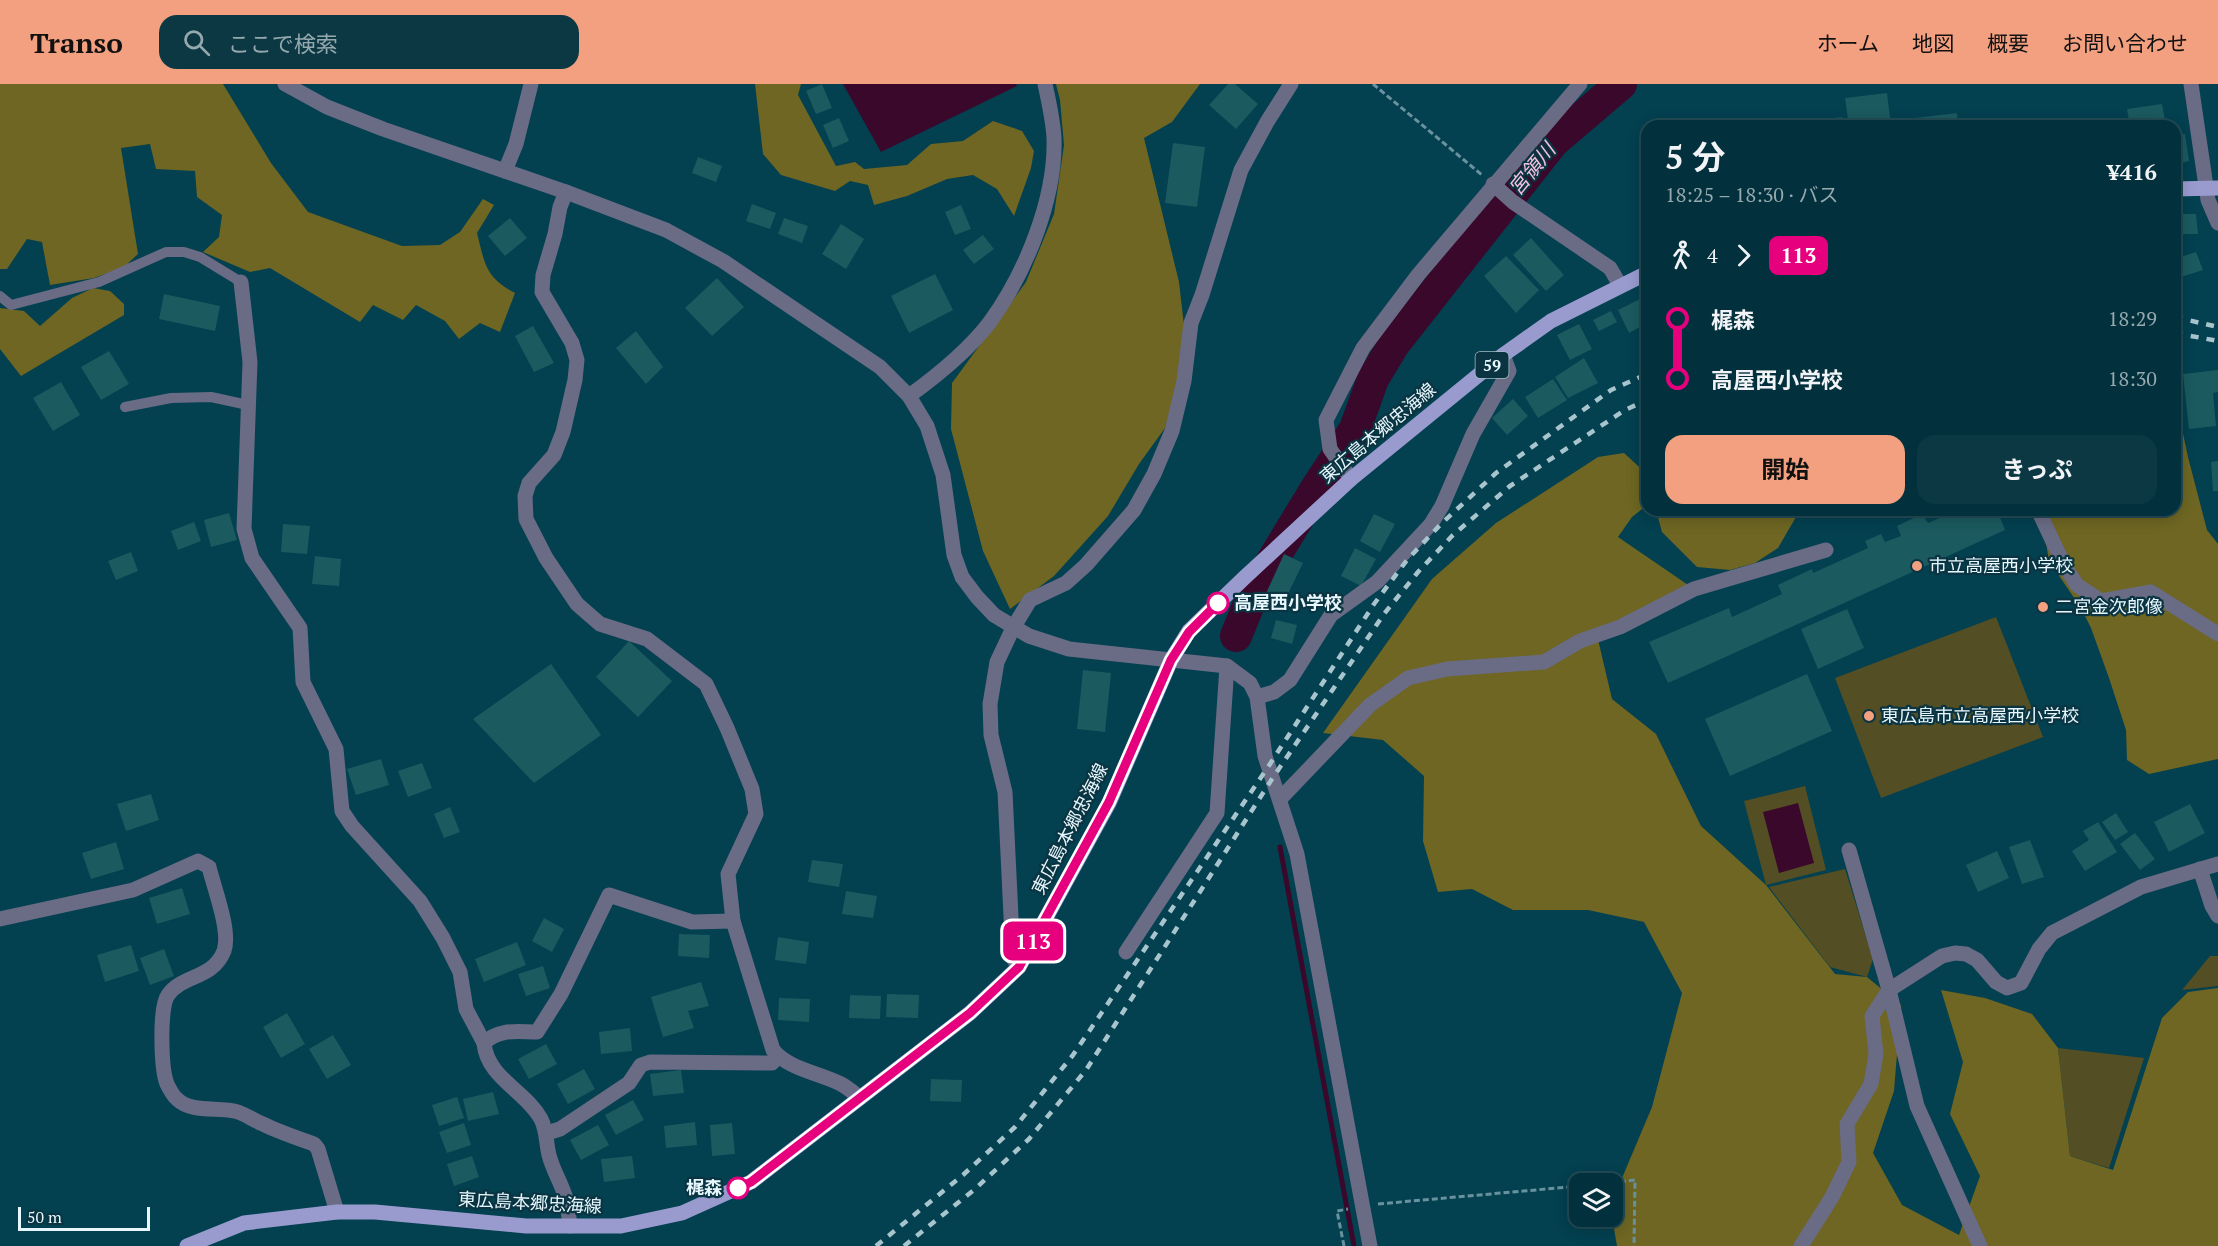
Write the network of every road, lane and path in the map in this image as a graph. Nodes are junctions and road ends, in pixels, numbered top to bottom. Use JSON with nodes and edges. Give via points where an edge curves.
{"nodes":[{"id":1,"x":285,"y":84,"type":"edge"},
{"id":2,"x":531,"y":84,"type":"edge"},
{"id":3,"x":1045,"y":84,"type":"edge"},
{"id":4,"x":1291,"y":84,"type":"edge"},
{"id":5,"x":1373,"y":84,"type":"edge"},
{"id":6,"x":1580,"y":84,"type":"edge"},
{"id":7,"x":2191,"y":84,"type":"edge"},
{"id":8,"x":505,"y":171,"type":"junction"},
{"id":9,"x":2212,"y":188,"type":"edge"},
{"id":10,"x":2181,"y":189,"type":"edge"},
{"id":11,"x":566,"y":192,"type":"junction"},
{"id":12,"x":1503,"y":193,"type":"junction"},
{"id":13,"x":2218,"y":223,"type":"edge"},
{"id":14,"x":1641,"y":276,"type":"edge"},
{"id":15,"x":241,"y":282,"type":"joint"},
{"id":16,"x":1620,"y":285,"type":"junction"},
{"id":17,"x":0,"y":296,"type":"edge"},
{"id":18,"x":1503,"y":356,"type":"junction"},
{"id":19,"x":909,"y":396,"type":"junction"},
{"id":20,"x":248,"y":405,"type":"junction"},
{"id":21,"x":125,"y":406,"type":"dead end"},
{"id":22,"x":1351,"y":479,"type":"junction"},
{"id":23,"x":2041,"y":516,"type":"edge"},
{"id":24,"x":1826,"y":550,"type":"dead end"},
{"id":25,"x":1013,"y":628,"type":"junction"},
{"id":26,"x":2218,"y":634,"type":"edge"},
{"id":27,"x":1171,"y":660,"type":"junction"},
{"id":28,"x":1227,"y":666,"type":"junction"},
{"id":29,"x":1257,"y":697,"type":"junction"},
{"id":30,"x":1280,"y":799,"type":"junction"},
{"id":31,"x":1849,"y":850,"type":"dead end"},
{"id":32,"x":2218,"y":864,"type":"edge"},
{"id":33,"x":2200,"y":869,"type":"junction"},
{"id":34,"x":2218,"y":916,"type":"edge"},
{"id":35,"x":0,"y":919,"type":"edge"},
{"id":36,"x":733,"y":921,"type":"junction"},
{"id":37,"x":1126,"y":952,"type":"dead end"},
{"id":38,"x":1019,"y":967,"type":"junction"},
{"id":39,"x":1889,"y":990,"type":"junction"},
{"id":40,"x":484,"y":1043,"type":"junction"},
{"id":41,"x":778,"y":1056,"type":"junction"},
{"id":42,"x":860,"y":1098,"type":"junction"},
{"id":43,"x":547,"y":1133,"type":"junction"},
{"id":44,"x":1623,"y":1181,"type":"edge"},
{"id":45,"x":1569,"y":1187,"type":"edge"},
{"id":46,"x":1362,"y":1206,"type":"junction"},
{"id":47,"x":1337,"y":1211,"type":"dead end"},
{"id":48,"x":338,"y":1212,"type":"junction"},
{"id":49,"x":570,"y":1226,"type":"junction"},
{"id":50,"x":187,"y":1246,"type":"edge"},
{"id":51,"x":1344,"y":1246,"type":"edge"},
{"id":52,"x":1370,"y":1246,"type":"edge"},
{"id":53,"x":1634,"y":1246,"type":"edge"},
{"id":54,"x":1801,"y":1246,"type":"edge"},
{"id":55,"x":1980,"y":1246,"type":"edge"}],
"edges":[{"from":1,"to":8,"type":"street","via":[[383,129]]},
{"from":2,"to":8,"type":"street"},
{"from":3,"to":19,"type":"street","via":[[1054,139],[1050,178],[1036,235],[1015,282],[989,323],[960,354]]},
{"from":4,"to":25,"type":"street","via":[[1241,170],[1191,323],[1173,431],[1154,474],[1134,510],[1086,565],[1066,583],[1030,600]]},
{"from":5,"to":12,"type":"path"},
{"from":6,"to":12,"type":"street"},
{"from":7,"to":9,"type":"street"},
{"from":8,"to":11,"type":"street"},
{"from":9,"to":10,"type":"main road"},
{"from":9,"to":13,"type":"street","via":[[2208,200]]},
{"from":11,"to":19,"type":"street","via":[[666,230],[723,261],[880,367]]},
{"from":11,"to":36,"type":"street","via":[[542,292],[572,344],[577,360],[575,380],[554,455],[529,483],[526,519],[577,604],[600,624],[647,639],[706,684],[752,789],[756,814],[728,874]]},
{"from":12,"to":16,"type":"street","via":[[1610,268]]},
{"from":12,"to":22,"type":"street","via":[[1418,275],[1364,348],[1326,420],[1330,449]]},
{"from":14,"to":16,"type":"main road","name":"東広島本郷忠海線","number":"59"},
{"from":15,"to":17,"type":"lane","via":[[200,257],[166,252],[99,282],[11,305]]},
{"from":15,"to":20,"type":"street","via":[[250,362]]},
{"from":16,"to":18,"type":"main road","name":"東広島本郷忠海線","number":"59","via":[[1551,321]]},
{"from":18,"to":22,"type":"main road","name":"東広島本郷忠海線","number":"59"},
{"from":18,"to":29,"type":"street","via":[[1509,371],[1473,434],[1431,524],[1377,582],[1331,615],[1290,680],[1274,692]]},
{"from":19,"to":25,"type":"street","via":[[927,426],[943,474],[954,555],[962,577],[994,615]]},
{"from":20,"to":21,"type":"lane","via":[[211,397],[171,398]]},
{"from":20,"to":40,"type":"street","via":[[244,529],[252,558],[300,628],[303,682],[336,748],[342,811],[420,901],[437,928],[460,972],[466,1009]]},
{"from":22,"to":27,"type":"main road","name":"東広島本郷忠海線","number":"59","via":[[1189,632]]},
{"from":23,"to":26,"type":"street","via":[[2077,585],[2101,601],[2151,591]]},
{"from":24,"to":30,"type":"street","via":[[1694,590],[1620,627],[1580,641],[1544,662],[1447,669],[1408,678],[1370,705]]},
{"from":25,"to":27,"type":"street","via":[[1069,649]]},
{"from":25,"to":38,"type":"street","via":[[998,662],[990,704],[991,735],[1005,792],[1013,958]]},
{"from":27,"to":28,"type":"street"},
{"from":27,"to":38,"type":"main road","name":"東広島本郷忠海線","number":"59","via":[[1109,802]]},
{"from":28,"to":29,"type":"street","via":[[1250,683]]},
{"from":28,"to":37,"type":"street","via":[[1217,813]]},
{"from":29,"to":30,"type":"street","via":[[1265,756]]},
{"from":30,"to":46,"type":"street","via":[[1297,854]]},
{"from":31,"to":39,"type":"street"},
{"from":32,"to":33,"type":"street"},
{"from":33,"to":34,"type":"street"},
{"from":33,"to":39,"type":"street","via":[[2141,887],[2052,933],[2021,983],[2007,988],[1996,982],[1977,960],[1955,953],[1942,956]]},
{"from":35,"to":48,"type":"street","via":[[134,890],[198,861],[209,867],[226,933],[224,950],[215,966],[169,993],[164,1002],[161,1055],[166,1084],[177,1100],[189,1106],[238,1112],[314,1144]]},
{"from":36,"to":40,"type":"street","via":[[692,922],[609,895],[561,994],[537,1032],[505,1031]]},
{"from":36,"to":41,"type":"street"},
{"from":38,"to":42,"type":"main road","name":"東広島本郷忠海線","number":"59","via":[[970,1013]]},
{"from":39,"to":54,"type":"street","via":[[1872,1016],[1876,1054],[1873,1074],[1847,1124],[1849,1162]]},
{"from":39,"to":55,"type":"street","via":[[1917,1106]]},
{"from":40,"to":43,"type":"street","via":[[494,1069],[540,1117]]},
{"from":41,"to":42,"type":"street","via":[[842,1084]]},
{"from":41,"to":43,"type":"street","via":[[772,1062],[641,1065],[629,1083],[560,1129]]},
{"from":42,"to":49,"type":"main road","name":"東広島本郷忠海線","number":"59","via":[[751,1182],[682,1213],[621,1226]]},
{"from":43,"to":49,"type":"street","via":[[554,1173],[566,1197]]},
{"from":44,"to":53,"type":"path","via":[[1635,1180]]},
{"from":45,"to":46,"type":"path"},
{"from":46,"to":52,"type":"street"},
{"from":47,"to":51,"type":"path"},
{"from":48,"to":49,"type":"main road","name":"東広島本郷忠海線","number":"59"},
{"from":48,"to":50,"type":"main road","name":"東広島本郷忠海線","number":"59","via":[[244,1223]]}]}
